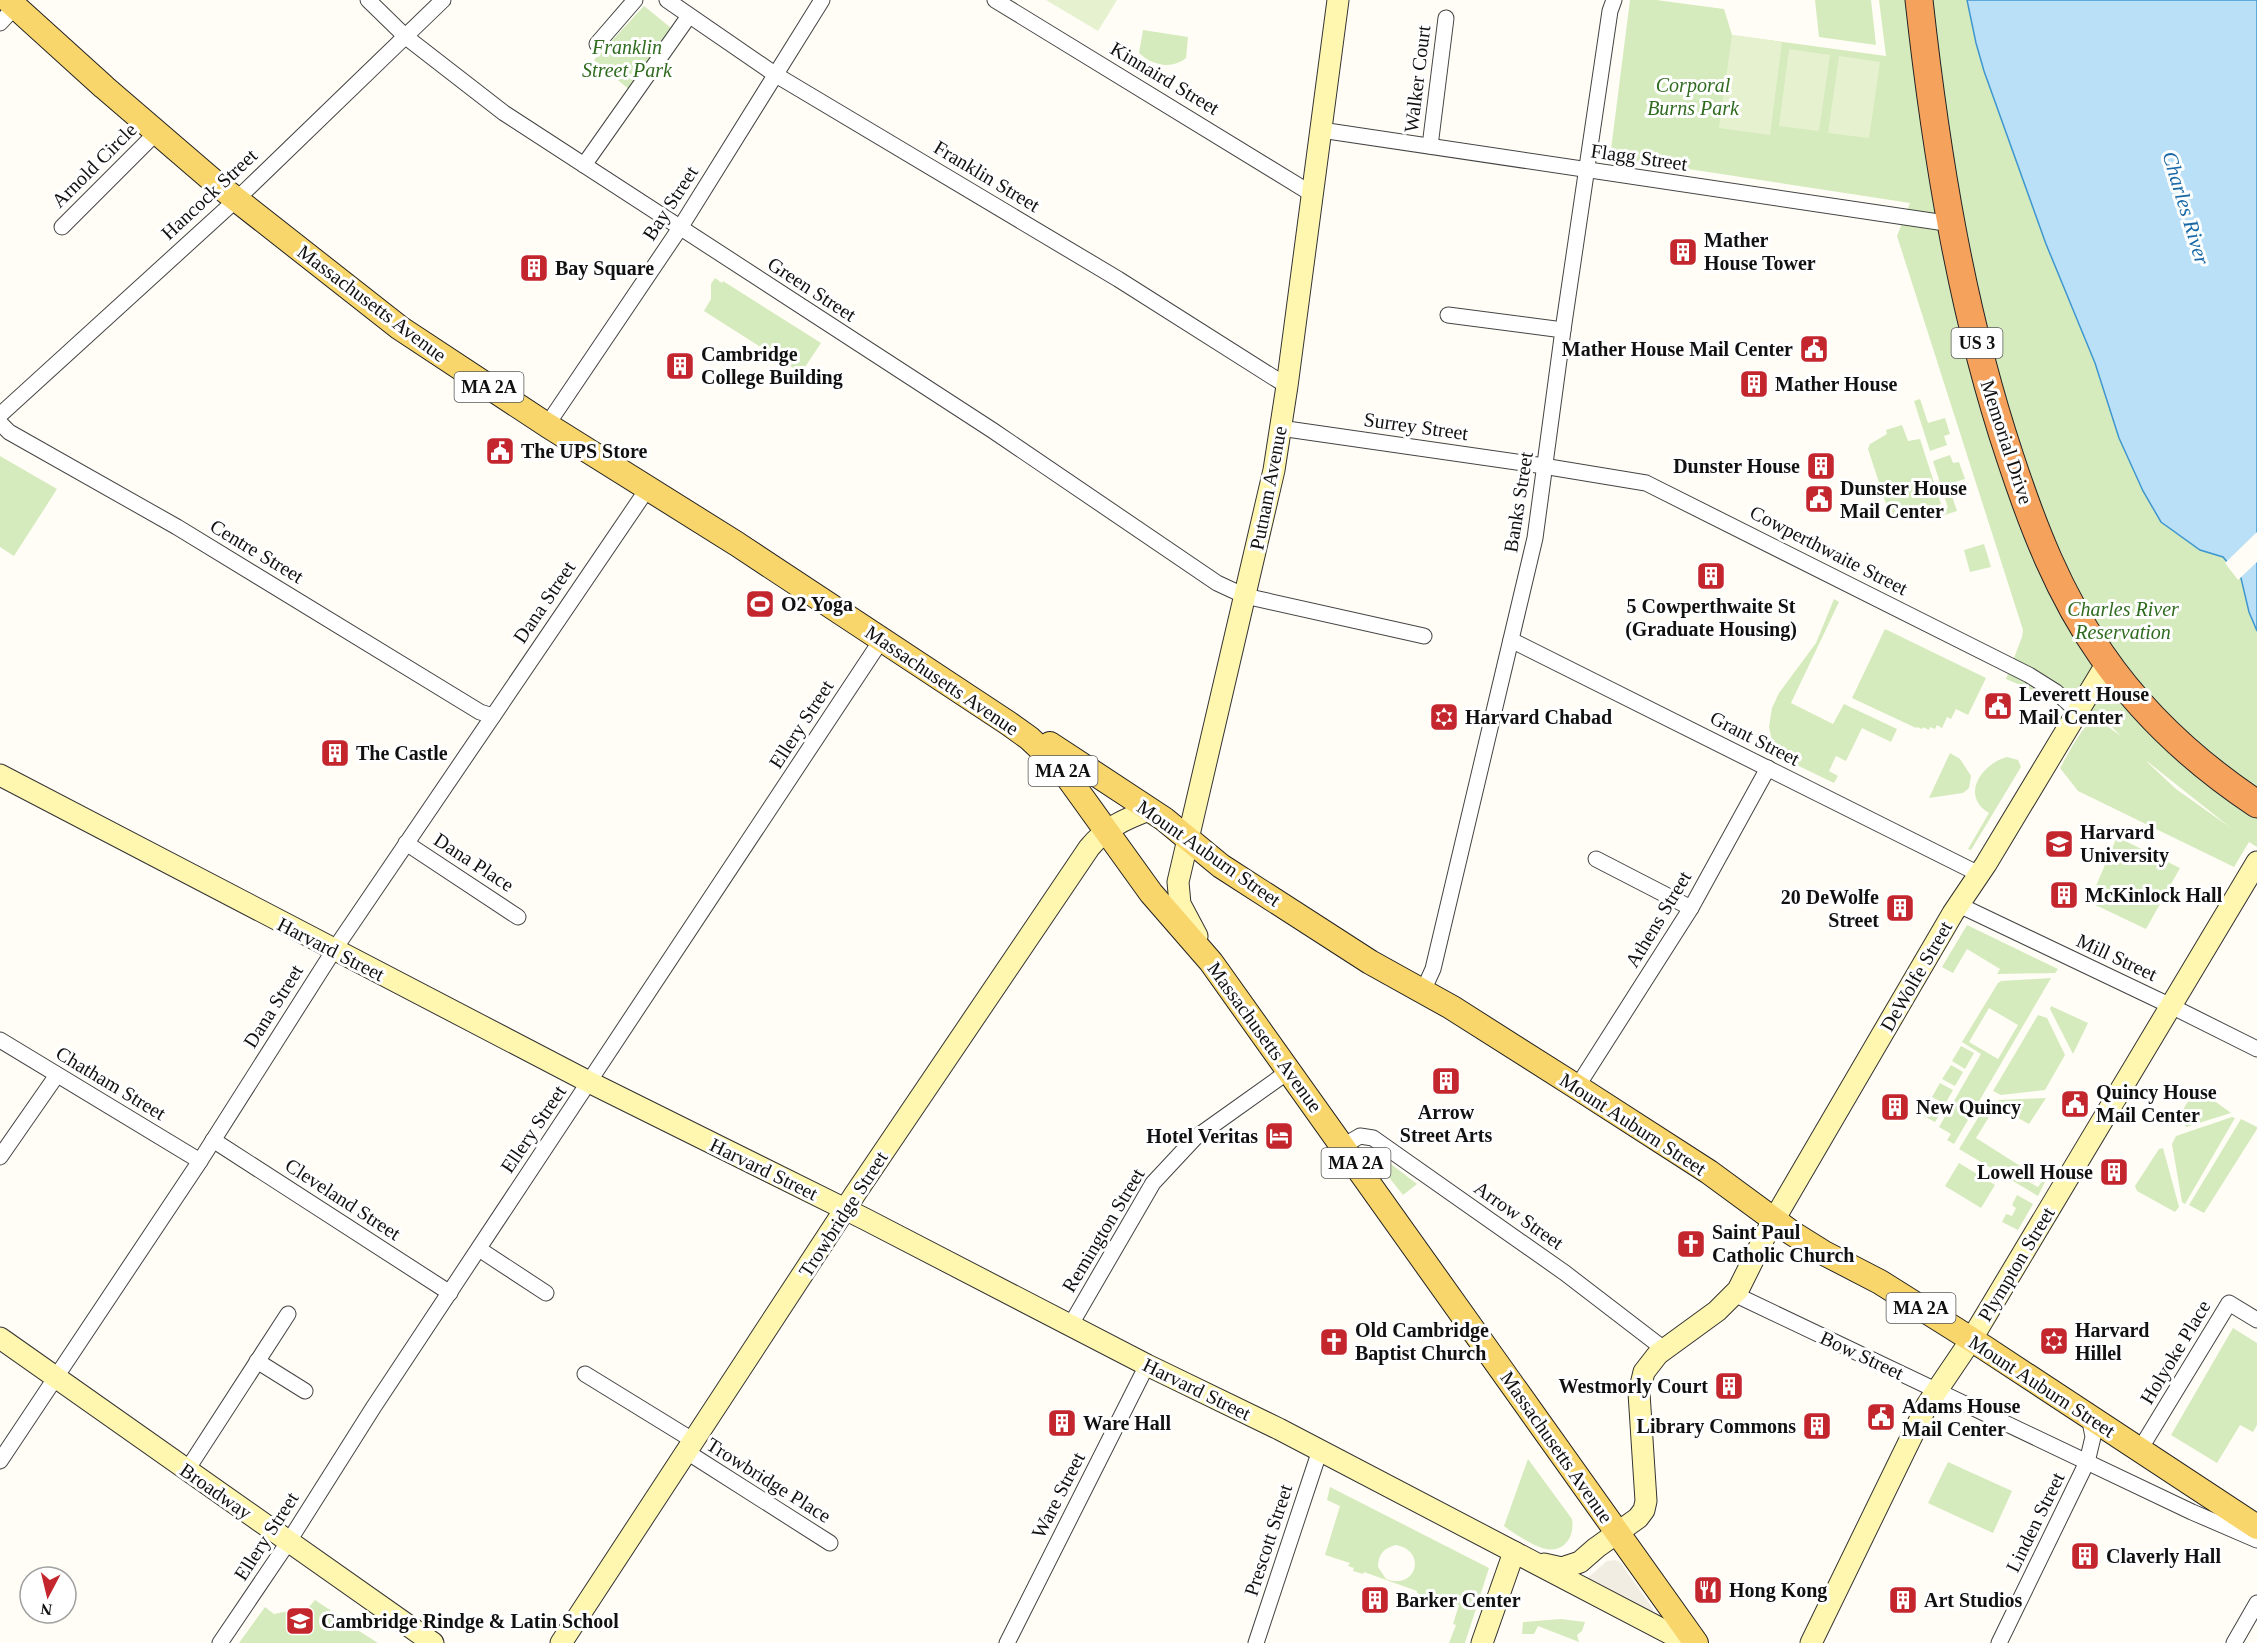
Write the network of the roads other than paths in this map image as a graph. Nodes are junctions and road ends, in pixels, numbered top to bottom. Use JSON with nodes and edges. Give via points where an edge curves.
{"nodes":[{"id":1,"x":368,"y":0,"type":"edge"},
{"id":2,"x":443,"y":0,"type":"edge"},
{"id":3,"x":635,"y":0,"type":"edge"},
{"id":4,"x":667,"y":0,"type":"edge"},
{"id":5,"x":822,"y":0,"type":"edge"},
{"id":6,"x":995,"y":0,"type":"edge"},
{"id":7,"x":1338,"y":0,"type":"edge"},
{"id":8,"x":1919,"y":0,"type":"edge"},
{"id":9,"x":1612,"y":5,"type":"edge"},
{"id":10,"x":8,"y":10,"type":"edge"},
{"id":11,"x":689,"y":16,"type":"junction"},
{"id":12,"x":1446,"y":18,"type":"dead end"},
{"id":13,"x":406,"y":37,"type":"junction"},
{"id":14,"x":597,"y":44,"type":"dead end"},
{"id":15,"x":776,"y":75,"type":"junction"},
{"id":16,"x":1321,"y":129,"type":"junction"},
{"id":17,"x":156,"y":133,"type":"junction"},
{"id":18,"x":1430,"y":146,"type":"junction"},
{"id":19,"x":584,"y":165,"type":"junction"},
{"id":20,"x":1586,"y":171,"type":"junction"},
{"id":21,"x":1312,"y":194,"type":"junction"},
{"id":22,"x":237,"y":199,"type":"junction"},
{"id":23,"x":1952,"y":224,"type":"junction"},
{"id":24,"x":62,"y":227,"type":"dead end"},
{"id":25,"x":680,"y":228,"type":"junction"},
{"id":26,"x":1448,"y":315,"type":"dead end"},
{"id":27,"x":1563,"y":330,"type":"junction"},
{"id":28,"x":1287,"y":386,"type":"junction"},
{"id":29,"x":0,"y":415,"type":"edge"},
{"id":30,"x":0,"y":423,"type":"edge"},
{"id":31,"x":547,"y":425,"type":"junction"},
{"id":32,"x":1280,"y":428,"type":"junction"},
{"id":33,"x":1545,"y":466,"type":"junction"},
{"id":34,"x":648,"y":488,"type":"junction"},
{"id":35,"x":1245,"y":596,"type":"junction"},
{"id":36,"x":1424,"y":636,"type":"dead end"},
{"id":37,"x":882,"y":639,"type":"junction"},
{"id":38,"x":1511,"y":640,"type":"junction"},
{"id":39,"x":2107,"y":663,"type":"junction"},
{"id":40,"x":2078,"y":711,"type":"junction"},
{"id":41,"x":493,"y":716,"type":"junction"},
{"id":42,"x":1008,"y":723,"type":"junction"},
{"id":43,"x":1768,"y":768,"type":"junction"},
{"id":44,"x":0,"y":775,"type":"edge"},
{"id":45,"x":2257,"y":804,"type":"edge"},
{"id":46,"x":1149,"y":810,"type":"junction"},
{"id":47,"x":1106,"y":830,"type":"junction"},
{"id":48,"x":1188,"y":840,"type":"junction"},
{"id":49,"x":406,"y":843,"type":"junction"},
{"id":50,"x":1596,"y":859,"type":"dead end"},
{"id":51,"x":2257,"y":862,"type":"edge"},
{"id":52,"x":1979,"y":874,"type":"junction"},
{"id":53,"x":1959,"y":905,"type":"junction"},
{"id":54,"x":1691,"y":908,"type":"junction"},
{"id":55,"x":518,"y":917,"type":"dead end"},
{"id":56,"x":334,"y":950,"type":"junction"},
{"id":57,"x":1211,"y":962,"type":"junction"},
{"id":58,"x":1423,"y":991,"type":"junction"},
{"id":59,"x":2171,"y":1006,"type":"junction"},
{"id":60,"x":0,"y":1040,"type":"edge"},
{"id":61,"x":2257,"y":1049,"type":"edge"},
{"id":62,"x":1289,"y":1071,"type":"junction"},
{"id":63,"x":57,"y":1075,"type":"junction"},
{"id":64,"x":589,"y":1082,"type":"junction"},
{"id":65,"x":1577,"y":1087,"type":"junction"},
{"id":66,"x":213,"y":1140,"type":"junction"},
{"id":67,"x":1343,"y":1146,"type":"junction"},
{"id":68,"x":0,"y":1157,"type":"edge"},
{"id":69,"x":200,"y":1161,"type":"junction"},
{"id":70,"x":846,"y":1209,"type":"junction"},
{"id":71,"x":1774,"y":1219,"type":"junction"},
{"id":72,"x":479,"y":1249,"type":"junction"},
{"id":73,"x":450,"y":1293,"type":"junction"},
{"id":74,"x":546,"y":1293,"type":"dead end"},
{"id":75,"x":1734,"y":1294,"type":"junction"},
{"id":76,"x":288,"y":1314,"type":"dead end"},
{"id":77,"x":2257,"y":1320,"type":"edge"},
{"id":78,"x":1070,"y":1326,"type":"junction"},
{"id":79,"x":0,"y":1338,"type":"edge"},
{"id":80,"x":1971,"y":1340,"type":"junction"},
{"id":81,"x":1664,"y":1349,"type":"junction"},
{"id":82,"x":257,"y":1361,"type":"junction"},
{"id":83,"x":1147,"y":1365,"type":"junction"},
{"id":84,"x":585,"y":1374,"type":"dead end"},
{"id":85,"x":56,"y":1378,"type":"junction"},
{"id":86,"x":1936,"y":1390,"type":"junction"},
{"id":87,"x":305,"y":1392,"type":"dead end"},
{"id":88,"x":2089,"y":1416,"type":"junction"},
{"id":89,"x":690,"y":1447,"type":"junction"},
{"id":90,"x":1320,"y":1450,"type":"junction"},
{"id":91,"x":2139,"y":1451,"type":"junction"},
{"id":92,"x":0,"y":1461,"type":"edge"},
{"id":93,"x":2087,"y":1462,"type":"junction"},
{"id":94,"x":187,"y":1470,"type":"junction"},
{"id":95,"x":2257,"y":1527,"type":"edge"},
{"id":96,"x":1617,"y":1533,"type":"junction"},
{"id":97,"x":2257,"y":1540,"type":"edge"},
{"id":98,"x":289,"y":1541,"type":"junction"},
{"id":99,"x":830,"y":1543,"type":"dead end"},
{"id":100,"x":1521,"y":1556,"type":"junction"},
{"id":101,"x":2257,"y":1603,"type":"edge"},
{"id":102,"x":220,"y":1643,"type":"edge"},
{"id":103,"x":433,"y":1643,"type":"edge"},
{"id":104,"x":561,"y":1643,"type":"edge"},
{"id":105,"x":1006,"y":1643,"type":"edge"},
{"id":106,"x":1256,"y":1643,"type":"edge"},
{"id":107,"x":1482,"y":1643,"type":"edge"},
{"id":108,"x":1688,"y":1643,"type":"edge"},
{"id":109,"x":1696,"y":1643,"type":"edge"},
{"id":110,"x":1811,"y":1643,"type":"edge"},
{"id":111,"x":1999,"y":1643,"type":"edge"},
{"id":112,"x":2234,"y":1643,"type":"edge"}],
"edges":[{"from":1,"to":13,"type":"street","name":"Green Street"},
{"from":2,"to":13,"type":"street","name":"Hancock Street"},
{"from":3,"to":14,"type":"street"},
{"from":4,"to":11,"type":"street","name":"Franklin Street"},
{"from":5,"to":15,"type":"street","name":"Bay Street"},
{"from":6,"to":21,"type":"street","name":"Kinnaird Street"},
{"from":7,"to":16,"type":"street","name":"Putnam Avenue"},
{"from":8,"to":23,"type":"highway","name":"Memorial Drive","number":"US 3","via":[[1933,117]]},
{"from":9,"to":20,"type":"street","name":"Banks Street"},
{"from":10,"to":17,"type":"main road","name":"Massachusetts Avenue","number":"MA 2A"},
{"from":11,"to":15,"type":"street","name":"Franklin Street"},
{"from":11,"to":19,"type":"street"},
{"from":12,"to":18,"type":"street","name":"Walker Court"},
{"from":13,"to":19,"type":"street","name":"Green Street","via":[[504,113]]},
{"from":13,"to":22,"type":"street","name":"Hancock Street"},
{"from":15,"to":25,"type":"street","name":"Bay Street"},
{"from":15,"to":28,"type":"street","name":"Franklin Street","via":[[1118,279]]},
{"from":16,"to":18,"type":"street","name":"Flagg Street"},
{"from":16,"to":21,"type":"street","name":"Putnam Avenue"},
{"from":17,"to":22,"type":"main road","name":"Massachusetts Avenue","number":"MA 2A"},
{"from":17,"to":24,"type":"street","name":"Arnold Circle"},
{"from":18,"to":20,"type":"street","name":"Flagg Street"},
{"from":19,"to":25,"type":"street","name":"Green Street"},
{"from":20,"to":23,"type":"street","name":"Flagg Street"},
{"from":20,"to":27,"type":"street","name":"Banks Street"},
{"from":21,"to":28,"type":"street","name":"Putnam Avenue"},
{"from":22,"to":29,"type":"street","name":"Hancock Street"},
{"from":22,"to":31,"type":"main road","name":"Massachusetts Avenue","number":"MA 2A","via":[[400,328]]},
{"from":23,"to":39,"type":"highway","name":"Memorial Drive","number":"US 3","via":[[1982,362],[2020,488],[2056,577]]},
{"from":25,"to":31,"type":"street","name":"Bay Street"},
{"from":25,"to":35,"type":"street","name":"Green Street","via":[[992,430],[1217,583]]},
{"from":26,"to":27,"type":"street"},
{"from":27,"to":33,"type":"street","name":"Banks Street"},
{"from":28,"to":32,"type":"street","name":"Putnam Avenue"},
{"from":30,"to":41,"type":"street","name":"Centre Street","via":[[9,432],[177,527]]},
{"from":31,"to":34,"type":"main road","name":"Massachusetts Avenue","number":"MA 2A"},
{"from":32,"to":33,"type":"street","name":"Surrey Street"},
{"from":32,"to":35,"type":"street","name":"Putnam Avenue"},
{"from":33,"to":38,"type":"street","name":"Banks Street","via":[[1535,538]]},
{"from":33,"to":40,"type":"street","name":"Cowperthwaite Street","via":[[1639,482],[1662,490],[2029,675]]},
{"from":34,"to":37,"type":"main road","name":"Massachusetts Avenue","number":"MA 2A"},
{"from":34,"to":41,"type":"street","name":"Dana Street"},
{"from":35,"to":36,"type":"street","name":"Green Street"},
{"from":35,"to":48,"type":"street","name":"Putnam Avenue"},
{"from":37,"to":42,"type":"main road","name":"Massachusetts Avenue","number":"MA 2A"},
{"from":37,"to":64,"type":"street","name":"Ellery Street"},
{"from":38,"to":43,"type":"street","name":"Grant Street"},
{"from":38,"to":58,"type":"street","name":"Banks Street","via":[[1433,969]]},
{"from":39,"to":40,"type":"street","name":"DeWolfe Street"},
{"from":39,"to":45,"type":"highway","name":"Memorial Drive","number":"US 3","via":[[2181,746]]},
{"from":40,"to":52,"type":"street","name":"DeWolfe Street"},
{"from":41,"to":49,"type":"street","name":"Dana Street"},
{"from":42,"to":46,"type":"main road","name":"Mount Auburn Street","number":"MA 2A","via":[[1060,750]]},
{"from":42,"to":47,"type":"main road","name":"Massachusetts Avenue","number":"MA 2A","via":[[1055,762]]},
{"from":43,"to":52,"type":"street","name":"Grant Street"},
{"from":43,"to":54,"type":"street","name":"Athens Street"},
{"from":44,"to":56,"type":"street","name":"Harvard Street"},
{"from":46,"to":47,"type":"street","name":"Trowbridge Street"},
{"from":46,"to":48,"type":"main road","name":"Mount Auburn Street","number":"MA 2A"},
{"from":47,"to":57,"type":"main road","name":"Massachusetts Avenue","number":"MA 2A","via":[[1151,892]]},
{"from":47,"to":70,"type":"street","name":"Trowbridge Street","via":[[1089,848]]},
{"from":48,"to":57,"type":"street","name":"Putnam Avenue","via":[[1178,898]]},
{"from":48,"to":58,"type":"main road","name":"Mount Auburn Street","number":"MA 2A","via":[[1213,861],[1370,962]]},
{"from":49,"to":55,"type":"street","name":"Dana Place"},
{"from":49,"to":56,"type":"street","name":"Dana Street"},
{"from":50,"to":54,"type":"street"},
{"from":51,"to":59,"type":"street","name":"Plympton Street"},
{"from":52,"to":53,"type":"street","name":"DeWolfe Street"},
{"from":53,"to":59,"type":"street","name":"Mill Street"},
{"from":53,"to":71,"type":"street","name":"DeWolfe Street"},
{"from":54,"to":65,"type":"street","name":"Athens Street"},
{"from":56,"to":64,"type":"street","name":"Harvard Street"},
{"from":56,"to":66,"type":"street","name":"Dana Street"},
{"from":57,"to":62,"type":"main road","name":"Massachusetts Avenue","number":"MA 2A"},
{"from":58,"to":65,"type":"main road","name":"Mount Auburn Street","number":"MA 2A"},
{"from":59,"to":61,"type":"street","name":"Mill Street"},
{"from":59,"to":80,"type":"street","name":"Plympton Street"},
{"from":60,"to":63,"type":"street","name":"Chatham Street"},
{"from":62,"to":67,"type":"main road","name":"Massachusetts Avenue","number":"MA 2A"},
{"from":62,"to":78,"type":"street","name":"Remington Street","via":[[1195,1138],[1153,1183]]},
{"from":63,"to":68,"type":"street"},
{"from":63,"to":69,"type":"street","name":"Chatham Street"},
{"from":64,"to":70,"type":"street","name":"Harvard Street"},
{"from":64,"to":72,"type":"street","name":"Ellery Street"},
{"from":65,"to":71,"type":"main road","name":"Mount Auburn Street","number":"MA 2A"},
{"from":66,"to":69,"type":"street","name":"Dana Street"},
{"from":66,"to":73,"type":"street","name":"Cleveland Street"},
{"from":67,"to":81,"type":"street","name":"Arrow Street","via":[[1360,1136],[1373,1138],[1565,1273]]},
{"from":67,"to":96,"type":"main road","name":"Massachusetts Avenue","number":"MA 2A"},
{"from":69,"to":85,"type":"street","name":"Dana Street"},
{"from":70,"to":78,"type":"street","name":"Harvard Street"},
{"from":70,"to":89,"type":"street","name":"Trowbridge Street"},
{"from":71,"to":75,"type":"street","name":"DeWolfe Street"},
{"from":71,"to":80,"type":"main road","name":"Mount Auburn Street","number":"MA 2A"},
{"from":72,"to":73,"type":"street","name":"Ellery Street"},
{"from":72,"to":74,"type":"street"},
{"from":73,"to":98,"type":"street","name":"Ellery Street"},
{"from":75,"to":81,"type":"street","via":[[1718,1311]]},
{"from":75,"to":86,"type":"street","name":"Bow Street"},
{"from":76,"to":82,"type":"street"},
{"from":77,"to":91,"type":"street","name":"Holyoke Place","via":[[2229,1303]]},
{"from":78,"to":83,"type":"street","name":"Harvard Street"},
{"from":79,"to":85,"type":"street","name":"Broadway"},
{"from":80,"to":86,"type":"street","name":"Plympton Street"},
{"from":80,"to":88,"type":"main road","name":"Mount Auburn Street","number":"MA 2A"},
{"from":81,"to":96,"type":"street","via":[[1650,1362],[1640,1382],[1645,1507],[1638,1518]]},
{"from":82,"to":87,"type":"street"},
{"from":82,"to":94,"type":"street"},
{"from":83,"to":90,"type":"street","name":"Harvard Street"},
{"from":83,"to":105,"type":"street","name":"Ware Street"},
{"from":84,"to":89,"type":"street","name":"Trowbridge Place"},
{"from":85,"to":92,"type":"street","name":"Dana Street"},
{"from":85,"to":94,"type":"street","name":"Broadway"},
{"from":86,"to":93,"type":"street","name":"Bow Street"},
{"from":86,"to":110,"type":"street","name":"Plympton Street"},
{"from":88,"to":91,"type":"main road","name":"Mount Auburn Street","number":"MA 2A"},
{"from":88,"to":93,"type":"street","name":"Linden Street","via":[[2093,1437]]},
{"from":89,"to":99,"type":"street","name":"Trowbridge Place"},
{"from":89,"to":104,"type":"street","name":"Trowbridge Street"},
{"from":90,"to":100,"type":"street","name":"Harvard Street"},
{"from":90,"to":106,"type":"street","name":"Prescott Street"},
{"from":91,"to":95,"type":"main road","name":"Mount Auburn Street","number":"MA 2A"},
{"from":93,"to":97,"type":"street","name":"Bow Street"},
{"from":93,"to":111,"type":"street","name":"Linden Street"},
{"from":94,"to":98,"type":"street","name":"Broadway"},
{"from":96,"to":100,"type":"street","name":"Harvard Street","via":[[1572,1566],[1552,1566]]},
{"from":96,"to":109,"type":"main road","name":"Massachusetts Avenue","number":"MA 2A"},
{"from":98,"to":102,"type":"street","name":"Ellery Street"},
{"from":98,"to":103,"type":"street","name":"Broadway"},
{"from":100,"to":107,"type":"street"},
{"from":100,"to":108,"type":"street","name":"Harvard Street"},
{"from":101,"to":112,"type":"street"}]}
